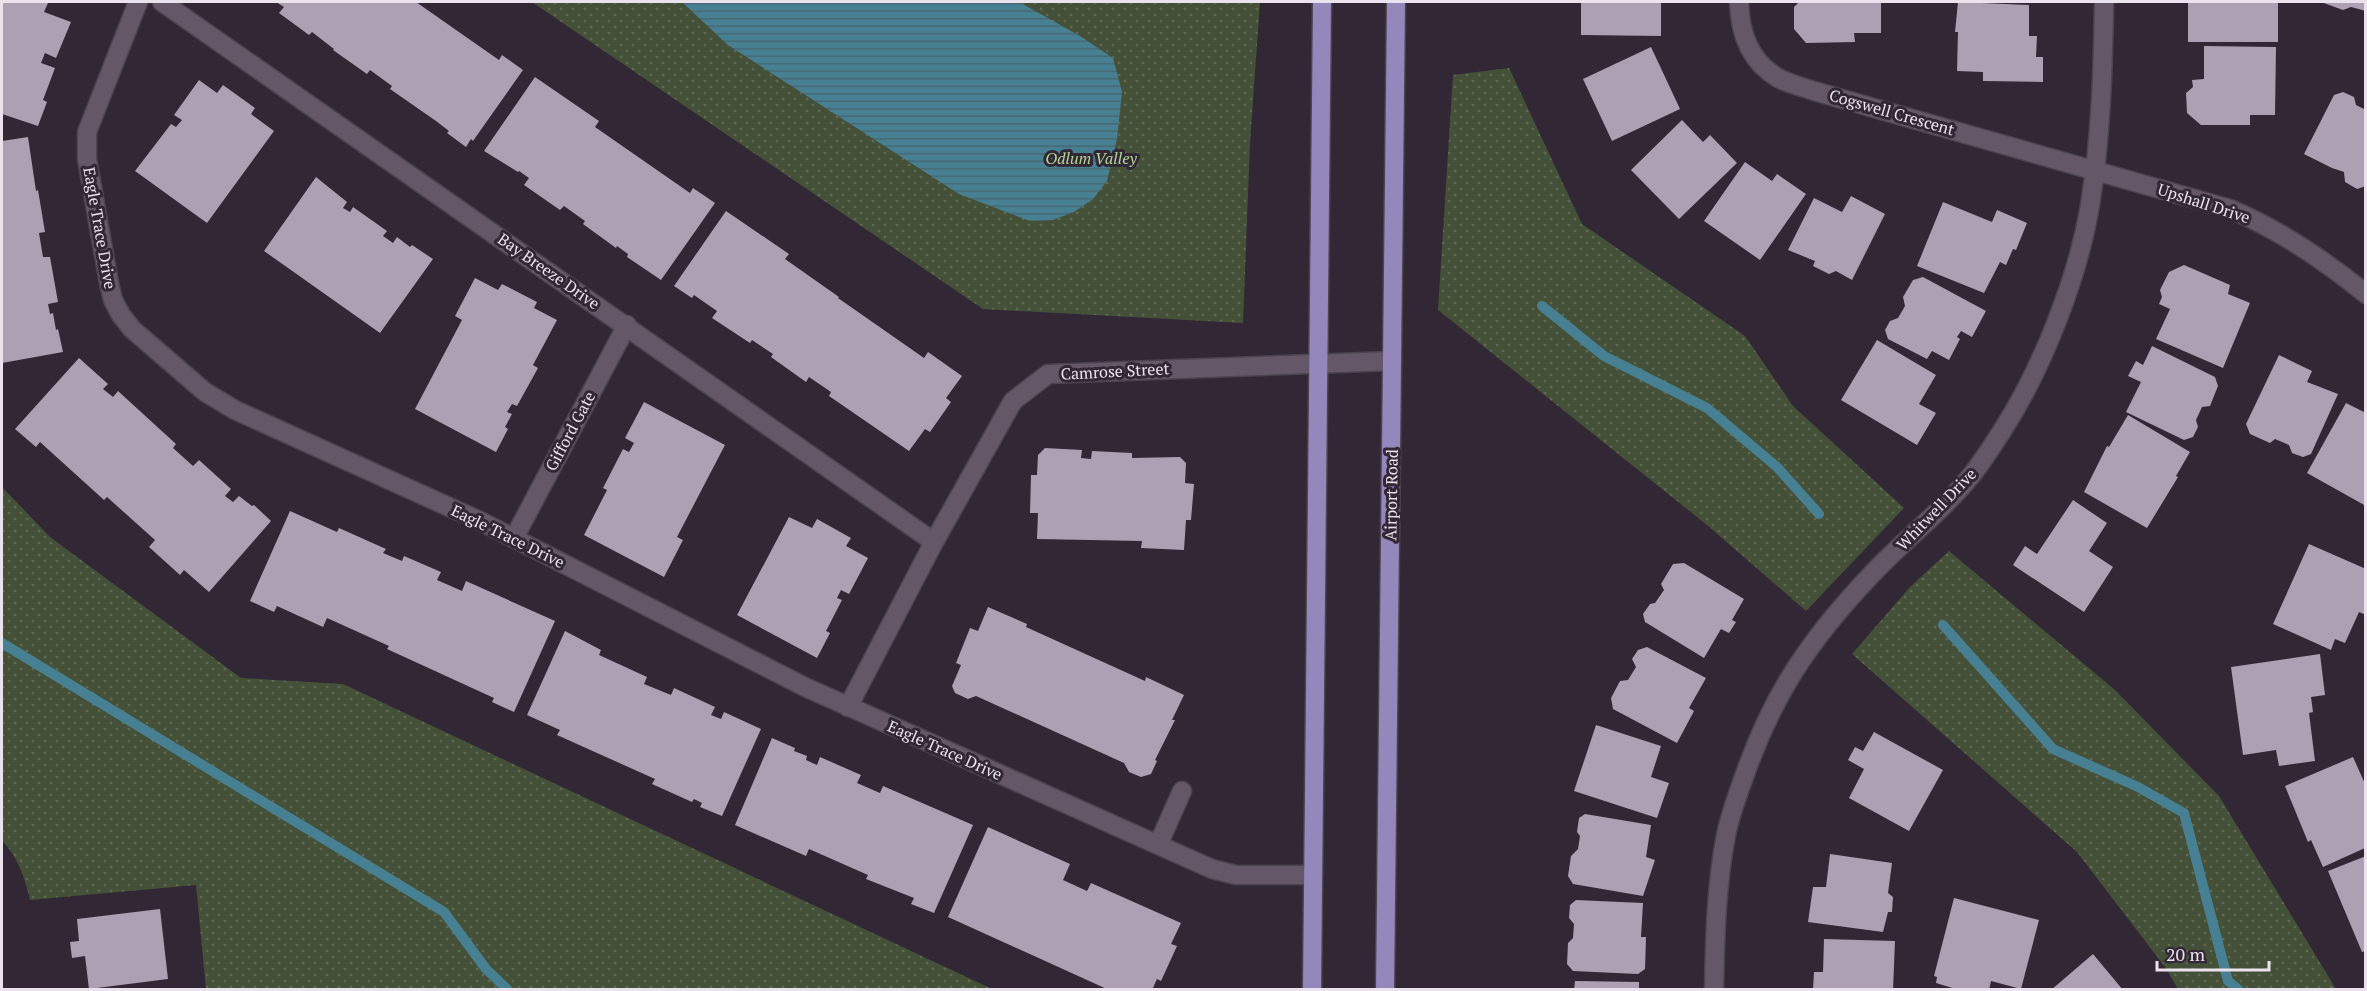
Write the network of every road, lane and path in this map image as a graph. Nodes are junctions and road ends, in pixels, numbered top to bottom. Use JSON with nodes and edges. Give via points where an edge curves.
{"nodes":[{"id":1,"x":138,"y":2,"type":"edge"},
{"id":2,"x":162,"y":2,"type":"edge"},
{"id":3,"x":1322,"y":2,"type":"edge"},
{"id":4,"x":1396,"y":2,"type":"edge"},
{"id":5,"x":1739,"y":2,"type":"edge"},
{"id":6,"x":2104,"y":2,"type":"edge"},
{"id":7,"x":2094,"y":169,"type":"junction"},
{"id":8,"x":2366,"y":294,"type":"edge"},
{"id":9,"x":627,"y":325,"type":"junction"},
{"id":10,"x":1392,"y":361,"type":"junction"},
{"id":11,"x":1318,"y":362,"type":"junction"},
{"id":12,"x":514,"y":537,"type":"junction"},
{"id":13,"x":934,"y":542,"type":"junction"},
{"id":14,"x":848,"y":707,"type":"junction"},
{"id":15,"x":1182,"y":791,"type":"dead end"},
{"id":16,"x":1158,"y":845,"type":"junction"},
{"id":17,"x":1313,"y":875,"type":"junction"},
{"id":18,"x":1312,"y":990,"type":"edge"},
{"id":19,"x":1385,"y":990,"type":"edge"},
{"id":20,"x":1714,"y":990,"type":"edge"}],
"edges":[{"from":1,"to":12,"type":"street","name":"Eagle Trace Drive","via":[[87,132],[87,159],[109,283],[121,315],[187,378],[225,404]]},
{"from":2,"to":9,"type":"street","name":"Bay Breeze Drive"},
{"from":3,"to":11,"type":"main road"},
{"from":4,"to":10,"type":"main road","name":"Airport Road"},
{"from":5,"to":7,"type":"street","name":"Cogswell Crescent","via":[[1746,43],[1760,63],[1779,78]]},
{"from":6,"to":7,"type":"street","name":"Whitwell Drive","via":[[2101,118]]},
{"from":7,"to":8,"type":"street","name":"Upshall Drive","via":[[2262,222]]},
{"from":7,"to":20,"type":"street","name":"Whitwell Drive","via":[[2076,264],[2048,339],[2003,429],[1973,473],[1872,574],[1821,633],[1783,687],[1758,738],[1727,833],[1717,905]]},
{"from":9,"to":12,"type":"street","name":"Gifford Gate"},
{"from":9,"to":13,"type":"street","name":"Bay Breeze Drive"},
{"from":10,"to":11,"type":"street","name":"Camrose Street"},
{"from":10,"to":19,"type":"main road","name":"Airport Road"},
{"from":11,"to":13,"type":"street","name":"Camrose Street","via":[[1048,374],[1013,401]]},
{"from":11,"to":17,"type":"main road"},
{"from":12,"to":14,"type":"street","name":"Eagle Trace Drive"},
{"from":13,"to":14,"type":"street","name":"Camrose Street"},
{"from":14,"to":16,"type":"street","name":"Eagle Trace Drive"},
{"from":15,"to":16,"type":"street"},
{"from":16,"to":17,"type":"street","name":"Eagle Trace Drive","via":[[1236,875]]},
{"from":17,"to":18,"type":"main road"}]}
